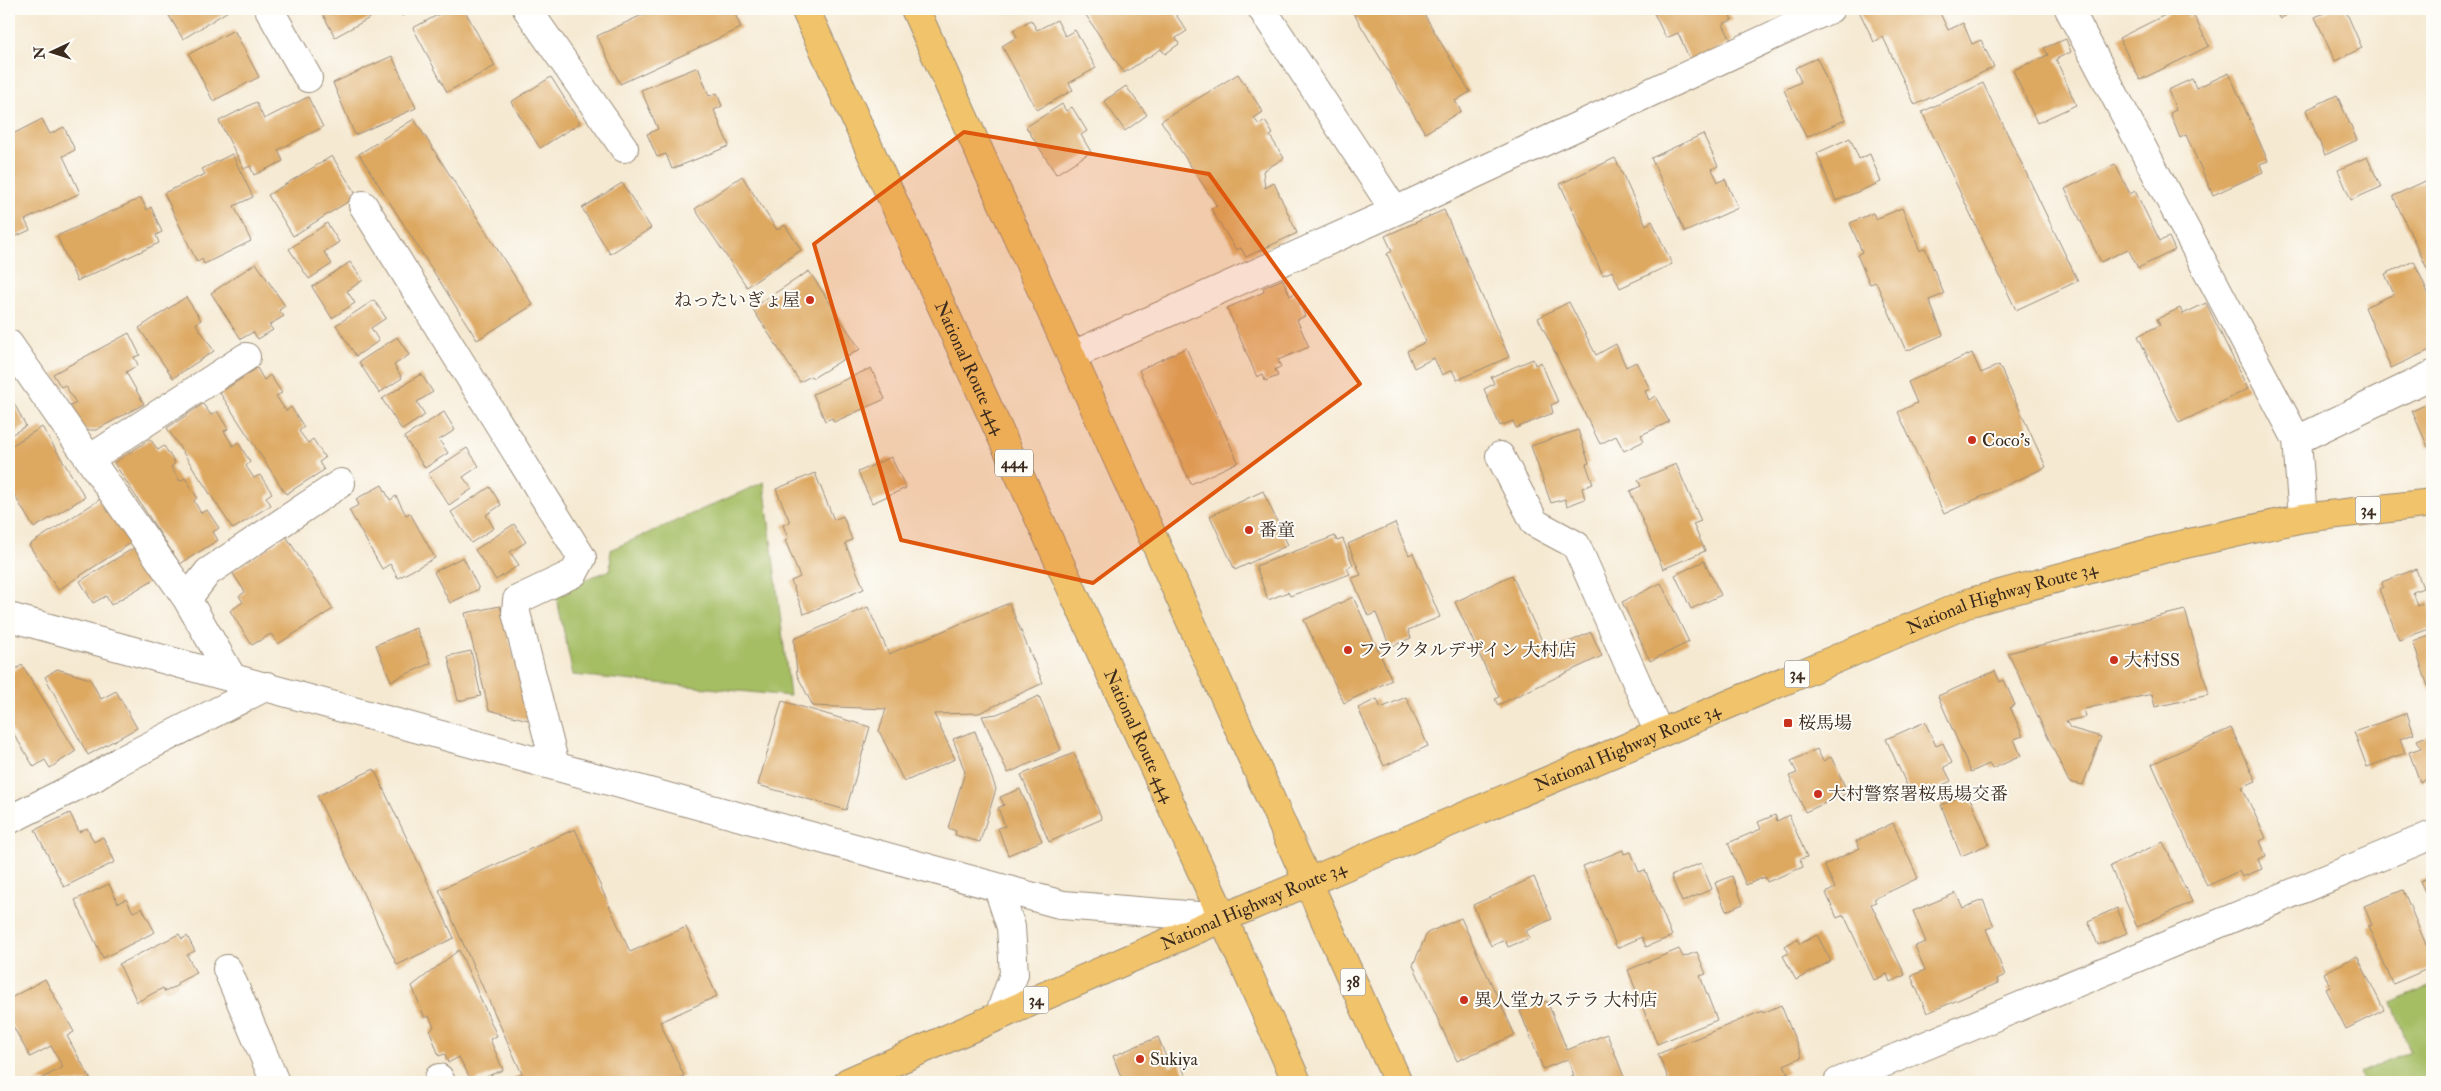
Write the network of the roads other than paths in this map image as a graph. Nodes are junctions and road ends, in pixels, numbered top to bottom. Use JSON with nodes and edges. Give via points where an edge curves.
{"nodes":[{"id":1,"x":269,"y":9,"type":"edge"},
{"id":2,"x":527,"y":9,"type":"edge"},
{"id":3,"x":805,"y":9,"type":"edge"},
{"id":4,"x":915,"y":9,"type":"edge"},
{"id":5,"x":1262,"y":9,"type":"edge"},
{"id":6,"x":1830,"y":9,"type":"edge"},
{"id":7,"x":2071,"y":10,"type":"edge"},
{"id":8,"x":308,"y":78,"type":"dead end"},
{"id":9,"x":624,"y":148,"type":"dead end"},
{"id":10,"x":363,"y":205,"type":"dead end"},
{"id":11,"x":1395,"y":211,"type":"junction"},
{"id":12,"x":9,"y":344,"type":"edge"},
{"id":13,"x":1071,"y":356,"type":"junction"},
{"id":14,"x":246,"y":357,"type":"dead end"},
{"id":15,"x":2432,"y":375,"type":"edge"},
{"id":16,"x":2297,"y":440,"type":"junction"},
{"id":17,"x":1500,"y":456,"type":"dead end"},
{"id":18,"x":91,"y":458,"type":"junction"},
{"id":19,"x":341,"y":483,"type":"dead end"},
{"id":20,"x":2432,"y":503,"type":"edge"},
{"id":21,"x":2303,"y":518,"type":"junction"},
{"id":22,"x":187,"y":599,"type":"junction"},
{"id":23,"x":9,"y":617,"type":"edge"},
{"id":24,"x":233,"y":679,"type":"junction"},
{"id":25,"x":267,"y":686,"type":"junction"},
{"id":26,"x":1659,"y":733,"type":"junction"},
{"id":27,"x":555,"y":765,"type":"junction"},
{"id":28,"x":9,"y":820,"type":"edge"},
{"id":29,"x":2432,"y":835,"type":"edge"},
{"id":30,"x":1308,"y":882,"type":"junction"},
{"id":31,"x":998,"y":888,"type":"junction"},
{"id":32,"x":1223,"y":918,"type":"junction"},
{"id":33,"x":227,"y":969,"type":"dead end"},
{"id":34,"x":999,"y":1016,"type":"junction"},
{"id":35,"x":275,"y":1082,"type":"edge"},
{"id":36,"x":848,"y":1082,"type":"edge"},
{"id":37,"x":1297,"y":1082,"type":"edge"},
{"id":38,"x":1398,"y":1082,"type":"edge"},
{"id":39,"x":1838,"y":1082,"type":"edge"}],
"edges":[{"from":1,"to":8,"type":"street"},
{"from":2,"to":9,"type":"street"},
{"from":3,"to":32,"type":"main road","name":"National Route 444","number":"444"},
{"from":4,"to":13,"type":"main road"},
{"from":5,"to":11,"type":"street"},
{"from":6,"to":11,"type":"street"},
{"from":7,"to":16,"type":"street"},
{"from":10,"to":27,"type":"street","via":[[582,558],[574,573],[517,600],[516,612]]},
{"from":11,"to":13,"type":"street"},
{"from":12,"to":18,"type":"street"},
{"from":13,"to":30,"type":"main road"},
{"from":14,"to":18,"type":"street"},
{"from":15,"to":16,"type":"street"},
{"from":16,"to":21,"type":"street"},
{"from":17,"to":26,"type":"street","via":[[1535,523],[1576,545]]},
{"from":18,"to":22,"type":"street"},
{"from":19,"to":22,"type":"street","via":[[208,572]]},
{"from":20,"to":21,"type":"main road","name":"National Highway Route 34","number":"34"},
{"from":21,"to":26,"type":"main road","name":"National Highway Route 34","number":"34","via":[[2167,548],[1971,602]]},
{"from":22,"to":24,"type":"street"},
{"from":23,"to":24,"type":"street"},
{"from":24,"to":25,"type":"street"},
{"from":25,"to":27,"type":"street"},
{"from":25,"to":28,"type":"street"},
{"from":26,"to":30,"type":"main road","name":"National Highway Route 34","number":"34"},
{"from":27,"to":31,"type":"street"},
{"from":29,"to":39,"type":"street"},
{"from":30,"to":32,"type":"main road","name":"National Highway Route 34","number":"34"},
{"from":30,"to":38,"type":"main road","number":"38"},
{"from":31,"to":32,"type":"street","via":[[1063,905]]},
{"from":31,"to":34,"type":"street","via":[[1011,927],[1014,974]]},
{"from":32,"to":34,"type":"main road","name":"National Highway Route 34","number":"34"},
{"from":32,"to":37,"type":"main road","name":"National Route 444"},
{"from":33,"to":35,"type":"street"},
{"from":34,"to":36,"type":"main road","name":"National Highway Route 34","number":"34"}]}
